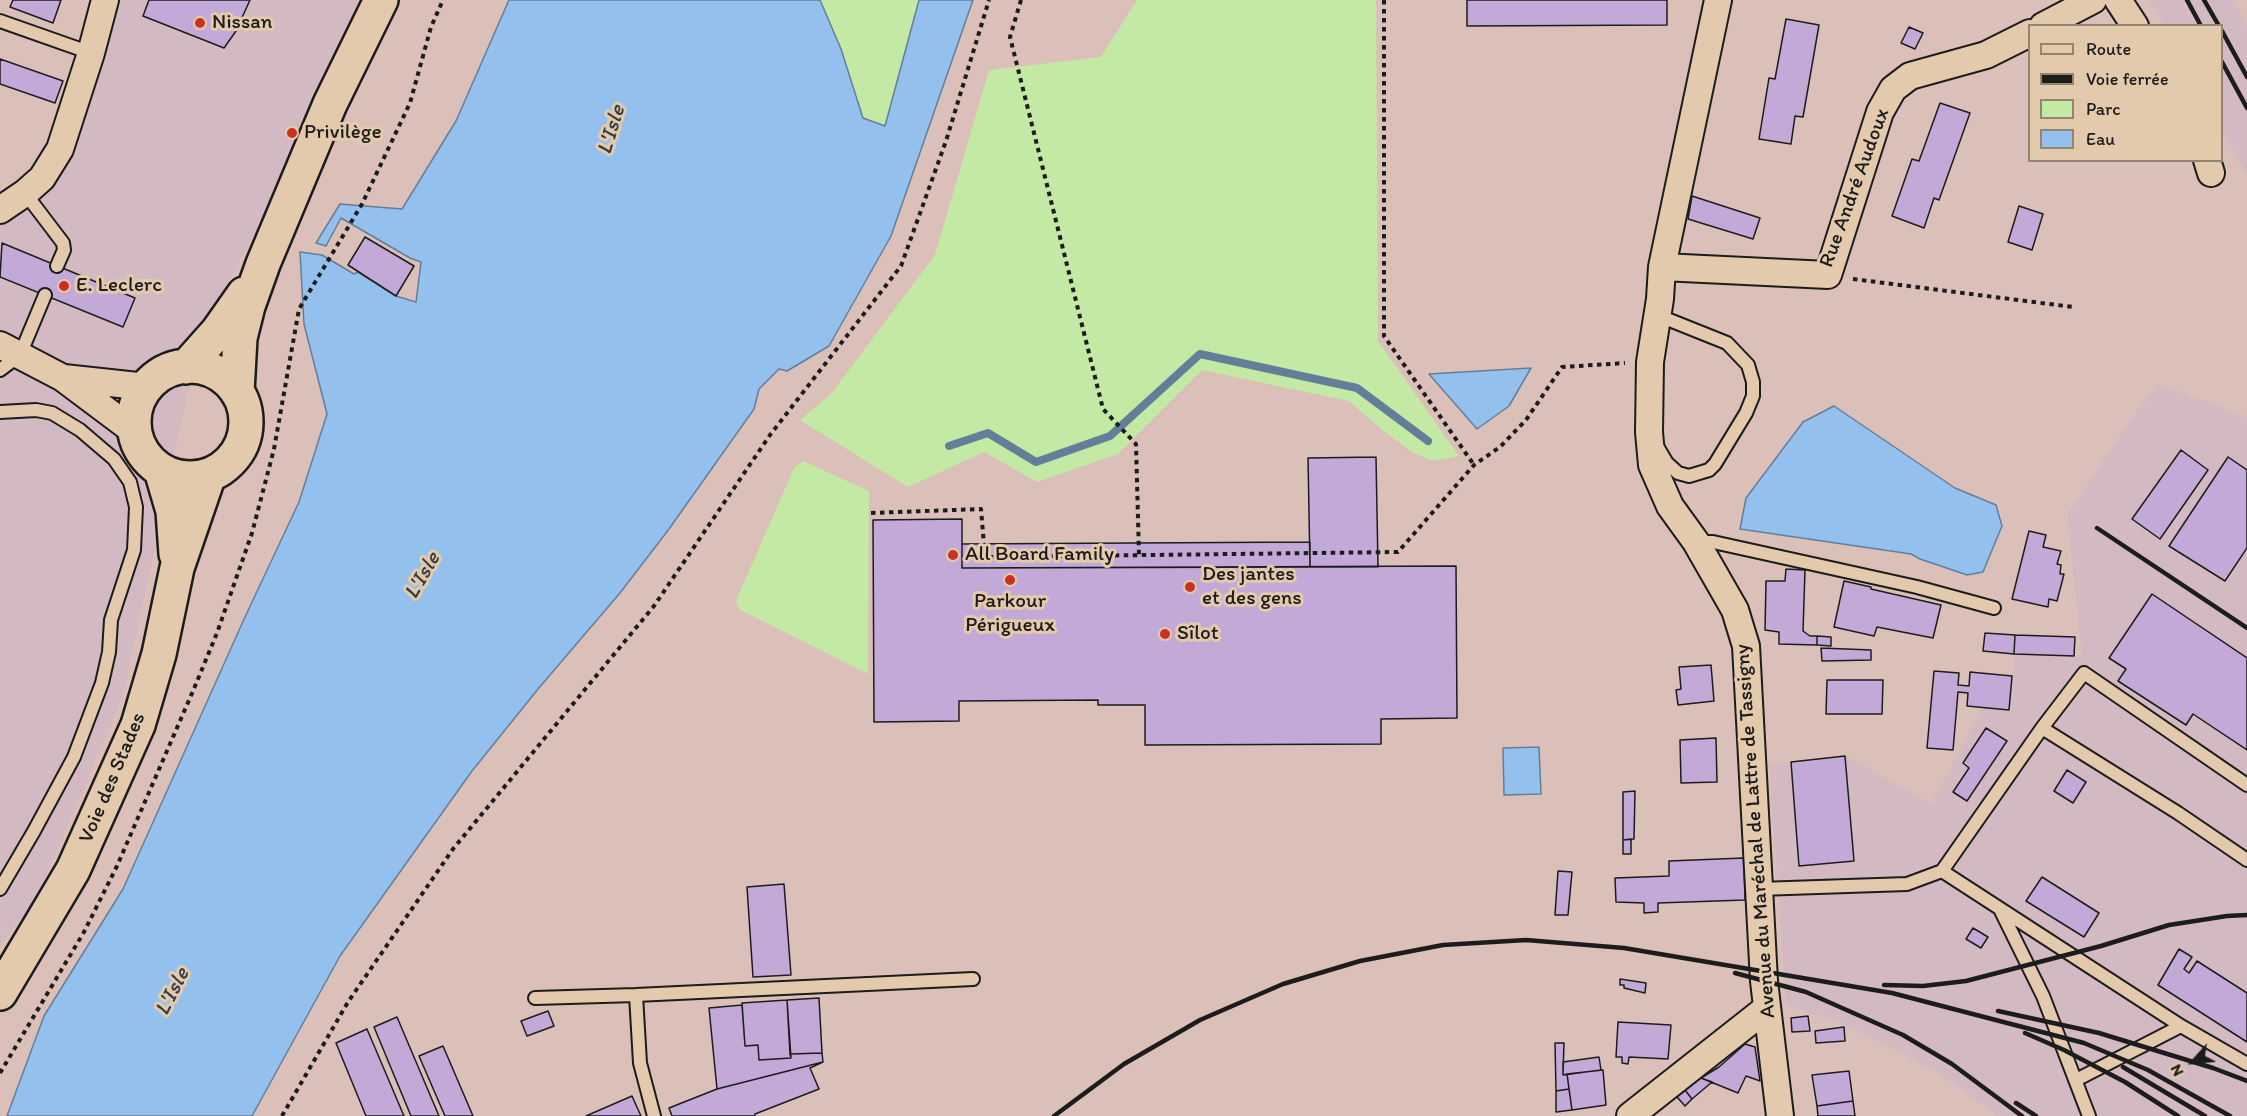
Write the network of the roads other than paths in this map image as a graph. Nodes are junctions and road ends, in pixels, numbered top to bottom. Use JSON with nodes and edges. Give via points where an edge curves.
{"nodes":[{"id":1,"x":105,"y":0,"type":"edge"},
{"id":2,"x":381,"y":0,"type":"edge"},
{"id":3,"x":1718,"y":0,"type":"edge"},
{"id":4,"x":2092,"y":0,"type":"edge"},
{"id":5,"x":2118,"y":0,"type":"edge"},
{"id":6,"x":0,"y":21,"type":"edge"},
{"id":7,"x":2047,"y":24,"type":"edge"},
{"id":8,"x":2134,"y":24,"type":"edge"},
{"id":9,"x":2028,"y":34,"type":"edge"},
{"id":10,"x":91,"y":53,"type":"junction"},
{"id":11,"x":26,"y":193,"type":"junction"},
{"id":12,"x":0,"y":210,"type":"edge"},
{"id":13,"x":263,"y":264,"type":"junction"},
{"id":14,"x":57,"y":266,"type":"dead end"},
{"id":15,"x":1662,"y":267,"type":"junction"},
{"id":16,"x":45,"y":295,"type":"dead end"},
{"id":17,"x":1658,"y":315,"type":"junction"},
{"id":18,"x":7,"y":357,"type":"edge"},
{"id":19,"x":186,"y":367,"type":"junction"},
{"id":20,"x":63,"y":378,"type":"junction"},
{"id":21,"x":147,"y":387,"type":"junction"},
{"id":22,"x":237,"y":392,"type":"junction"},
{"id":23,"x":0,"y":412,"type":"edge"},
{"id":24,"x":135,"y":432,"type":"junction"},
{"id":25,"x":1648,"y":432,"type":"junction"},
{"id":26,"x":161,"y":470,"type":"junction"},
{"id":27,"x":209,"y":475,"type":"junction"},
{"id":28,"x":1696,"y":542,"type":"junction"},
{"id":29,"x":177,"y":568,"type":"junction"},
{"id":30,"x":1994,"y":608,"type":"dead end"},
{"id":31,"x":2042,"y":728,"type":"junction"},
{"id":32,"x":2247,"y":785,"type":"edge"},
{"id":33,"x":2247,"y":860,"type":"edge"},
{"id":34,"x":1942,"y":871,"type":"junction"},
{"id":35,"x":0,"y":889,"type":"edge"},
{"id":36,"x":1759,"y":889,"type":"junction"},
{"id":37,"x":2001,"y":910,"type":"junction"},
{"id":38,"x":974,"y":979,"type":"dead end"},
{"id":39,"x":4,"y":983,"type":"edge"},
{"id":40,"x":636,"y":996,"type":"junction"},
{"id":41,"x":535,"y":998,"type":"dead end"},
{"id":42,"x":1767,"y":1008,"type":"junction"},
{"id":43,"x":2181,"y":1026,"type":"junction"},
{"id":44,"x":2247,"y":1064,"type":"edge"},
{"id":45,"x":2076,"y":1080,"type":"junction"},
{"id":46,"x":654,"y":1116,"type":"edge"},
{"id":47,"x":1630,"y":1116,"type":"edge"},
{"id":48,"x":1780,"y":1116,"type":"edge"},
{"id":49,"x":2089,"y":1116,"type":"edge"}],
"edges":[{"from":1,"to":10,"type":"street"},
{"from":2,"to":13,"type":"main road","via":[[330,104]]},
{"from":3,"to":15,"type":"street","name":"Avenue du Maréchal de Lattre de Tassigny"},
{"from":4,"to":7,"type":"street"},
{"from":5,"to":8,"type":"street"},
{"from":6,"to":10,"type":"lane"},
{"from":9,"to":15,"type":"street","name":"Rue André Audoux","via":[[1986,55],[1910,76],[1893,89],[1880,112],[1828,275]]},
{"from":10,"to":11,"type":"street","via":[[60,149],[42,178]]},
{"from":11,"to":12,"type":"street"},
{"from":11,"to":14,"type":"lane","via":[[63,243]]},
{"from":13,"to":19,"type":"main road","via":[[218,332]]},
{"from":13,"to":22,"type":"main road","via":[[240,338]]},
{"from":15,"to":17,"type":"street","name":"Avenue du Maréchal de Lattre de Tassigny"},
{"from":16,"to":18,"type":"lane"},
{"from":17,"to":25,"type":"street","name":"Avenue du Maréchal de Lattre de Tassigny","via":[[1650,362]]},
{"from":17,"to":25,"type":"lane","via":[[1727,343],[1748,365],[1753,396],[1715,464],[1699,474],[1678,473],[1667,464]]},
{"from":18,"to":20,"type":"street"},
{"from":19,"to":21,"type":"main road","via":[[158,376]]},
{"from":19,"to":22,"type":"main road","via":[[215,372]]},
{"from":20,"to":21,"type":"street"},
{"from":20,"to":24,"type":"street"},
{"from":21,"to":24,"type":"main road","via":[[138,401]]},
{"from":22,"to":27,"type":"main road","via":[[246,424],[243,440],[230,461]]},
{"from":23,"to":35,"type":"lane","via":[[52,413],[80,430],[114,459],[130,482],[136,507],[134,550],[111,620],[102,683],[74,757]]},
{"from":24,"to":26,"type":"main road","via":[[140,447]]},
{"from":25,"to":28,"type":"street","name":"Avenue du Maréchal de Lattre de Tassigny","via":[[1652,465],[1670,506]]},
{"from":26,"to":27,"type":"main road","via":[[177,477]]},
{"from":26,"to":29,"type":"main road","name":"Voie des Stades","via":[[173,511]]},
{"from":27,"to":29,"type":"main road","name":"Voie des Stades"},
{"from":28,"to":30,"type":"lane","via":[[1713,542],[1917,587]]},
{"from":28,"to":36,"type":"street","name":"Avenue du Maréchal de Lattre de Tassigny","via":[[1735,610],[1746,646]]},
{"from":29,"to":39,"type":"main road","name":"Voie des Stades","via":[[159,654],[119,772],[73,870]]},
{"from":31,"to":32,"type":"lane","via":[[2084,674]]},
{"from":31,"to":33,"type":"lane"},
{"from":31,"to":34,"type":"lane"},
{"from":34,"to":36,"type":"lane","via":[[1907,884]]},
{"from":34,"to":37,"type":"lane"},
{"from":36,"to":42,"type":"street","name":"Avenue du Maréchal de Lattre de Tassigny"},
{"from":37,"to":43,"type":"lane"},
{"from":37,"to":45,"type":"lane","via":[[2043,996]]},
{"from":38,"to":40,"type":"lane"},
{"from":40,"to":41,"type":"lane"},
{"from":40,"to":46,"type":"lane","via":[[639,1063]]},
{"from":42,"to":47,"type":"street"},
{"from":42,"to":48,"type":"street","name":"Avenue du Maréchal de Lattre de Tassigny"},
{"from":43,"to":44,"type":"lane"},
{"from":43,"to":45,"type":"lane"},
{"from":45,"to":49,"type":"lane"}]}
